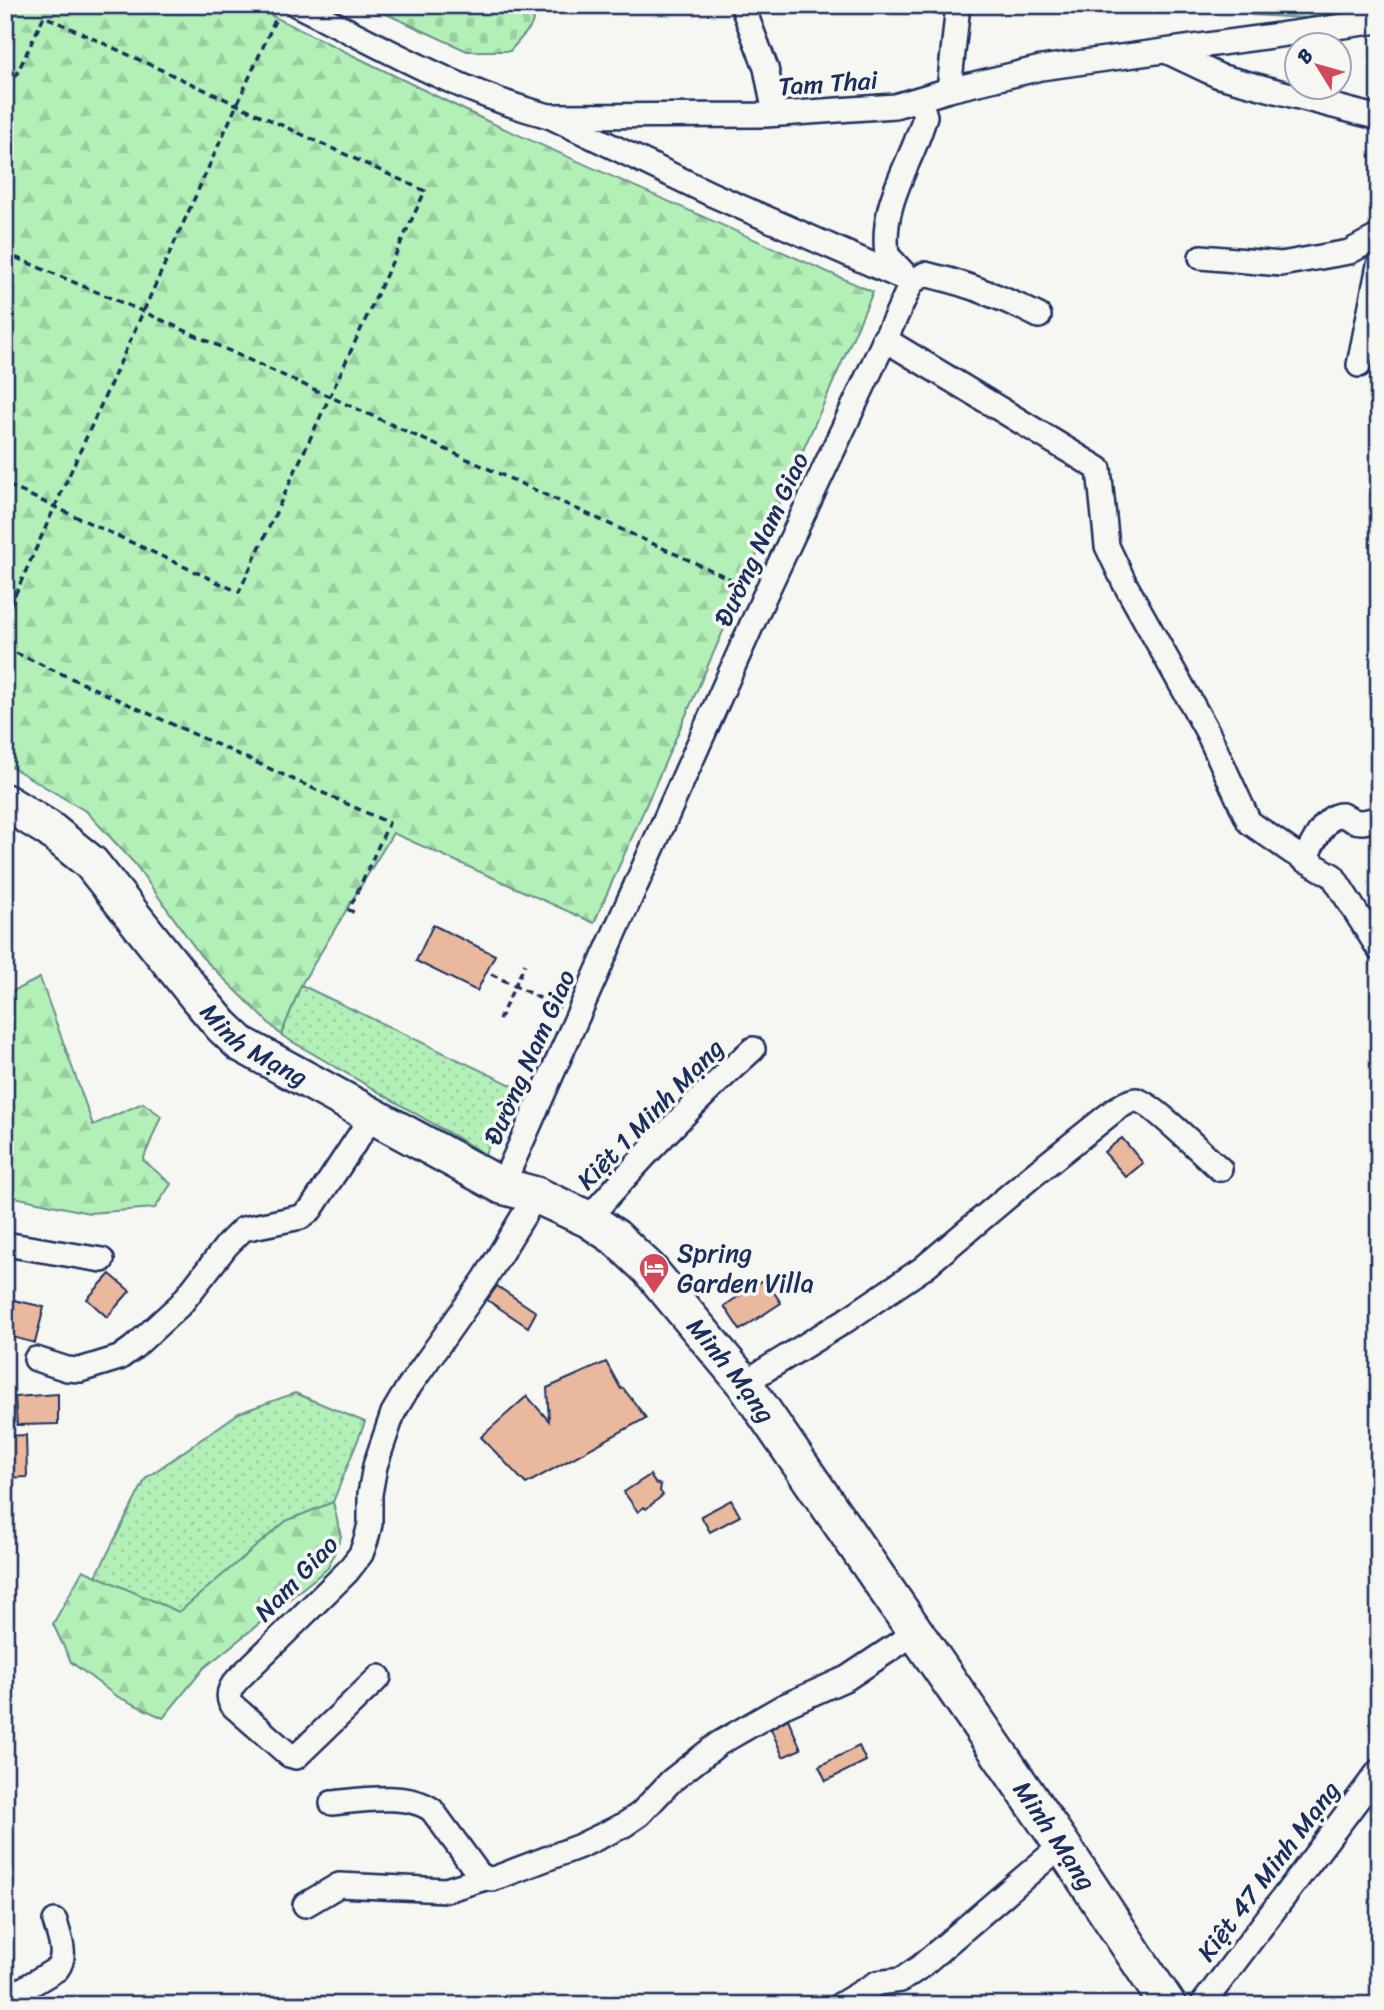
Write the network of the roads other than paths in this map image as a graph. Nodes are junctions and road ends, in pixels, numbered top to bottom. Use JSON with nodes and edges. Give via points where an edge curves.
{"nodes":[{"id":1,"x":741,"y":5,"type":"edge"},
{"id":2,"x":958,"y":5,"type":"edge"},
{"id":3,"x":287,"y":10,"type":"edge"},
{"id":4,"x":1379,"y":22,"type":"edge"},
{"id":5,"x":1166,"y":51,"type":"junction"},
{"id":6,"x":949,"y":90,"type":"junction"},
{"id":7,"x":920,"y":100,"type":"junction"},
{"id":8,"x":775,"y":114,"type":"junction"},
{"id":9,"x":549,"y":116,"type":"junction"},
{"id":10,"x":1379,"y":118,"type":"edge"},
{"id":11,"x":1379,"y":236,"type":"edge"},
{"id":12,"x":1201,"y":257,"type":"dead end"},
{"id":13,"x":1379,"y":265,"type":"edge"},
{"id":14,"x":912,"y":282,"type":"junction"},
{"id":15,"x":1039,"y":316,"type":"dead end"},
{"id":16,"x":884,"y":339,"type":"junction"},
{"id":17,"x":1359,"y":365,"type":"dead end"},
{"id":18,"x":5,"y":802,"type":"edge"},
{"id":19,"x":1379,"y":818,"type":"edge"},
{"id":20,"x":1304,"y":860,"type":"junction"},
{"id":21,"x":1379,"y":949,"type":"edge"},
{"id":22,"x":753,"y":1049,"type":"dead end"},
{"id":23,"x":373,"y":1115,"type":"junction"},
{"id":24,"x":1220,"y":1169,"type":"dead end"},
{"id":25,"x":502,"y":1186,"type":"junction"},
{"id":26,"x":536,"y":1195,"type":"junction"},
{"id":27,"x":589,"y":1219,"type":"junction"},
{"id":28,"x":5,"y":1244,"type":"edge"},
{"id":29,"x":102,"y":1260,"type":"dead end"},
{"id":30,"x":36,"y":1359,"type":"dead end"},
{"id":31,"x":744,"y":1383,"type":"junction"},
{"id":32,"x":916,"y":1632,"type":"junction"},
{"id":33,"x":379,"y":1676,"type":"dead end"},
{"id":34,"x":1379,"y":1771,"type":"edge"},
{"id":35,"x":332,"y":1803,"type":"dead end"},
{"id":36,"x":1062,"y":1845,"type":"junction"},
{"id":37,"x":485,"y":1878,"type":"junction"},
{"id":38,"x":305,"y":1906,"type":"dead end"},
{"id":39,"x":55,"y":1921,"type":"dead end"},
{"id":40,"x":875,"y":1994,"type":"edge"},
{"id":41,"x":5,"y":2000,"type":"edge"},
{"id":42,"x":839,"y":2005,"type":"edge"},
{"id":43,"x":1168,"y":2005,"type":"edge"},
{"id":44,"x":1202,"y":2005,"type":"edge"}],
"edges":[{"from":1,"to":8,"type":"street","via":[[766,68]]},
{"from":2,"to":6,"type":"street"},
{"from":3,"to":9,"type":"street","name":"Tam Thai","via":[[518,108]]},
{"from":4,"to":5,"type":"street","name":"Tam Thai"},
{"from":5,"to":6,"type":"street","name":"Tam Thai","via":[[1041,68]]},
{"from":5,"to":10,"type":"street","via":[[1219,76]]},
{"from":6,"to":7,"type":"street","name":"Tam Thai"},
{"from":7,"to":8,"type":"street","name":"Tam Thai","via":[[895,106]]},
{"from":7,"to":14,"type":"street","via":[[925,116],[894,195],[885,239],[887,255]]},
{"from":8,"to":9,"type":"street","name":"Tam Thai"},
{"from":9,"to":14,"type":"street","via":[[711,194]]},
{"from":11,"to":12,"type":"street","via":[[1349,252],[1281,264]]},
{"from":13,"to":17,"type":"street"},
{"from":14,"to":15,"type":"street","via":[[925,274],[948,279],[996,294]]},
{"from":14,"to":16,"type":"street","name":"Đường Nam Giao"},
{"from":16,"to":20,"type":"street","via":[[1099,469],[1107,546],[1207,731],[1249,822]]},
{"from":16,"to":25,"type":"street","name":"Đường Nam Giao"},
{"from":18,"to":23,"type":"highway","name":"Minh Mạng","via":[[91,863],[199,999],[242,1044]]},
{"from":19,"to":20,"type":"street","via":[[1364,823],[1333,816]]},
{"from":20,"to":21,"type":"street","via":[[1333,876]]},
{"from":22,"to":27,"type":"street","name":"Kiệt 1 Minh Mạng","via":[[638,1162]]},
{"from":23,"to":25,"type":"highway","name":"Minh Mạng"},
{"from":23,"to":30,"type":"street","via":[[311,1209],[301,1217],[243,1229],[181,1304],[119,1359],[80,1370]]},
{"from":24,"to":31,"type":"street","via":[[1152,1108],[1131,1101],[902,1283]]},
{"from":25,"to":26,"type":"highway","name":"Minh Mạng"},
{"from":26,"to":27,"type":"highway","name":"Minh Mạng"},
{"from":26,"to":33,"type":"street","name":"Nam Giao","via":[[393,1413],[375,1466],[370,1524],[360,1554],[241,1675],[228,1696],[231,1704],[296,1757]]},
{"from":27,"to":31,"type":"highway","name":"Minh Mạng","via":[[649,1269]]},
{"from":28,"to":29,"type":"street"},
{"from":31,"to":32,"type":"highway","name":"Minh Mạng"},
{"from":32,"to":36,"type":"highway","name":"Minh Mạng"},
{"from":32,"to":37,"type":"street","via":[[847,1678],[726,1738],[624,1825],[580,1846],[493,1879]]},
{"from":34,"to":44,"type":"street","name":"Kiệt 47 Minh Mạng"},
{"from":35,"to":37,"type":"street","via":[[408,1800],[424,1804]]},
{"from":36,"to":40,"type":"street","via":[[920,1967]]},
{"from":36,"to":43,"type":"highway","name":"Minh Mạng"},
{"from":37,"to":38,"type":"street","via":[[446,1890],[339,1885]]},
{"from":39,"to":41,"type":"street","via":[[62,1963]]},
{"from":40,"to":42,"type":"street"}]}
